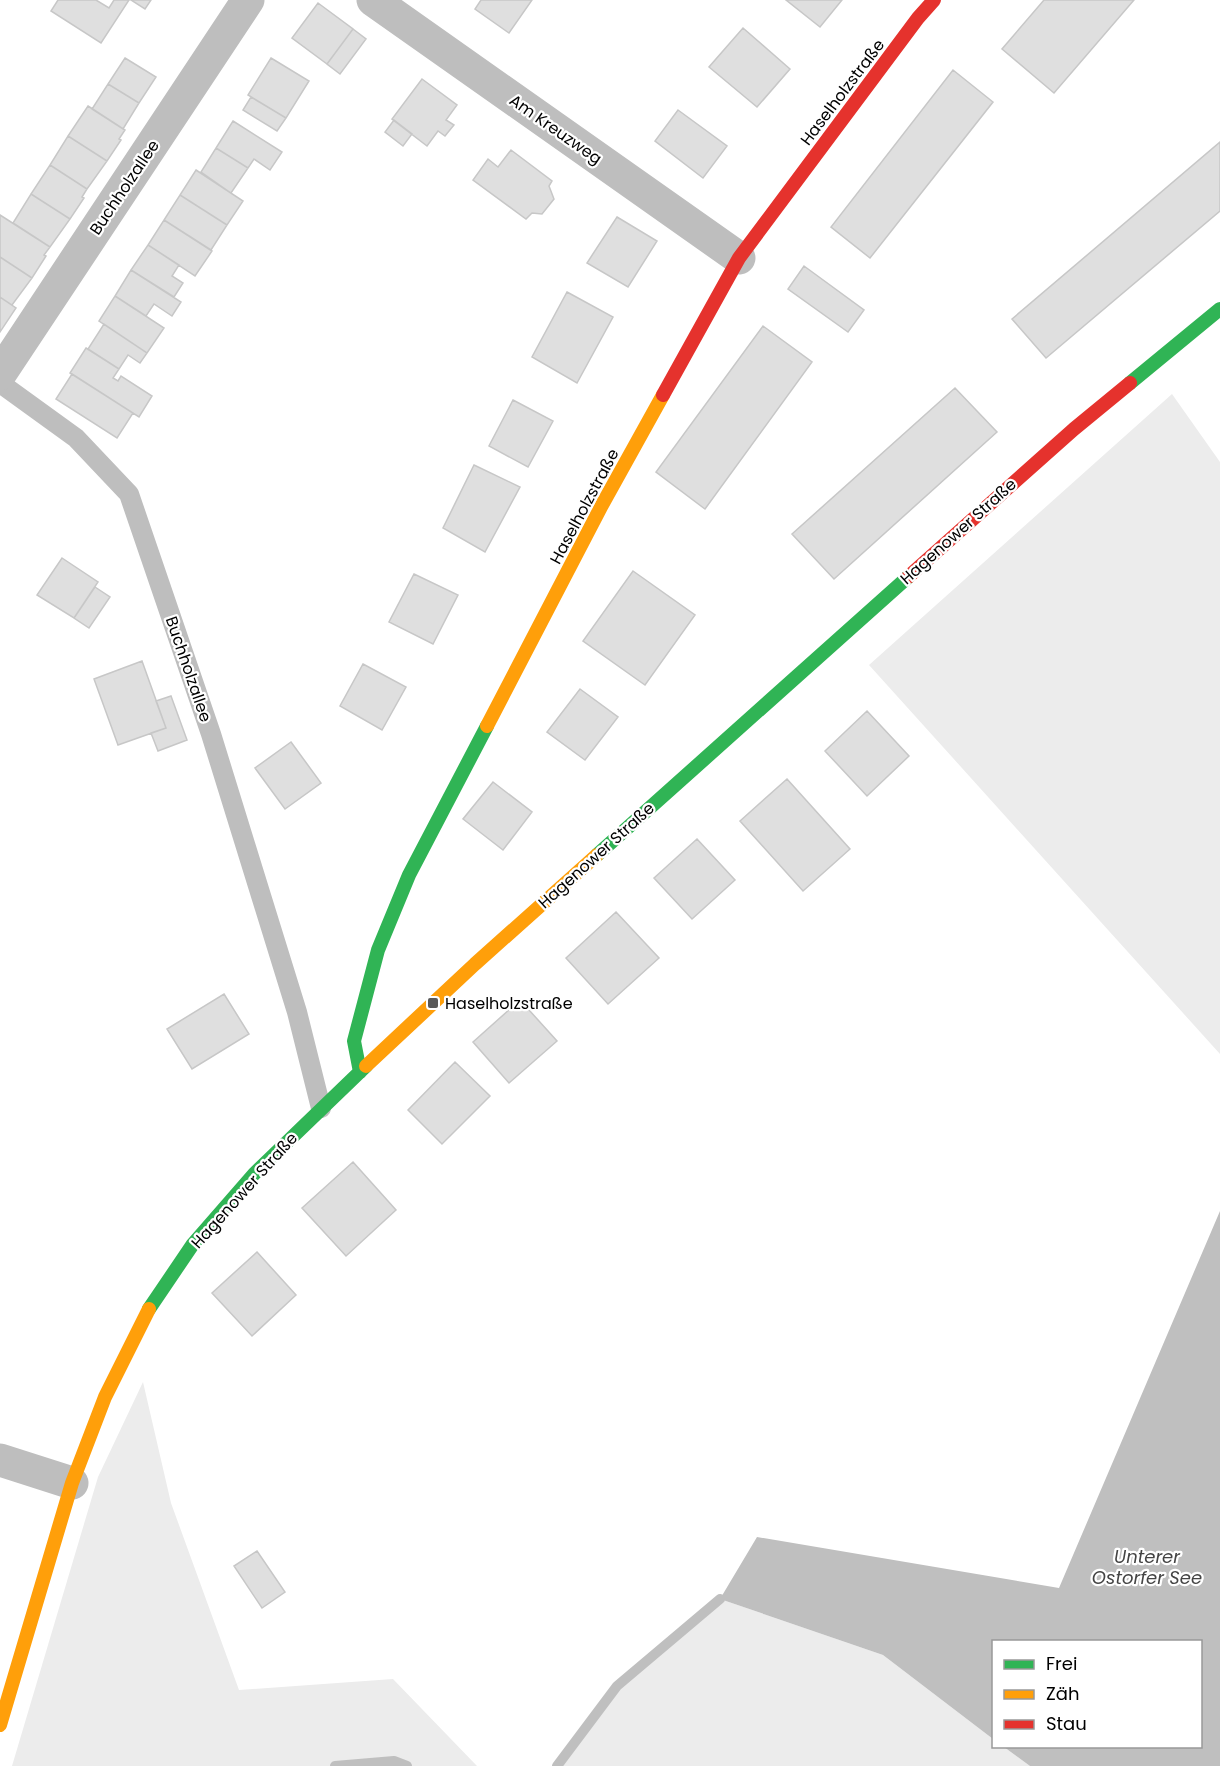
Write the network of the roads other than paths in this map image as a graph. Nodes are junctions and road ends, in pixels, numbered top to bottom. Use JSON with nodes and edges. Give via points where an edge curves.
{"nodes":[{"id":1,"x":248,"y":0,"type":"edge"},
{"id":2,"x":373,"y":0,"type":"edge"},
{"id":3,"x":934,"y":0,"type":"edge"},
{"id":4,"x":739,"y":258,"type":"junction"},
{"id":5,"x":1220,"y":309,"type":"edge"},
{"id":6,"x":0,"y":374,"type":"edge"},
{"id":7,"x":0,"y":383,"type":"edge"},
{"id":8,"x":360,"y":1072,"type":"junction"},
{"id":9,"x":321,"y":1108,"type":"junction"},
{"id":10,"x":0,"y":1460,"type":"edge"},
{"id":11,"x":72,"y":1483,"type":"junction"},
{"id":12,"x":0,"y":1725,"type":"edge"}],
"edges":[{"from":1,"to":6,"type":"street","name":"Buchholzallee"},
{"from":2,"to":4,"type":"street","name":"Am Kreuzweg"},
{"from":3,"to":4,"type":"street","name":"Haselholzstraße"},
{"from":4,"to":8,"type":"street","name":"Haselholzstraße","via":[[602,505],[409,875],[378,950],[354,1041]]},
{"from":5,"to":8,"type":"street","name":"Hagenower Straße","via":[[1007,488],[515,928]]},
{"from":7,"to":9,"type":"lane","name":"Buchholzallee","via":[[76,438],[129,494],[212,734],[297,1012]]},
{"from":8,"to":9,"type":"street","name":"Hagenower Straße"},
{"from":9,"to":11,"type":"street","name":"Hagenower Straße","via":[[254,1174],[193,1244],[144,1316],[105,1397]]},
{"from":10,"to":11,"type":"street"},
{"from":11,"to":12,"type":"street","name":"Hagenower Straße"}]}
